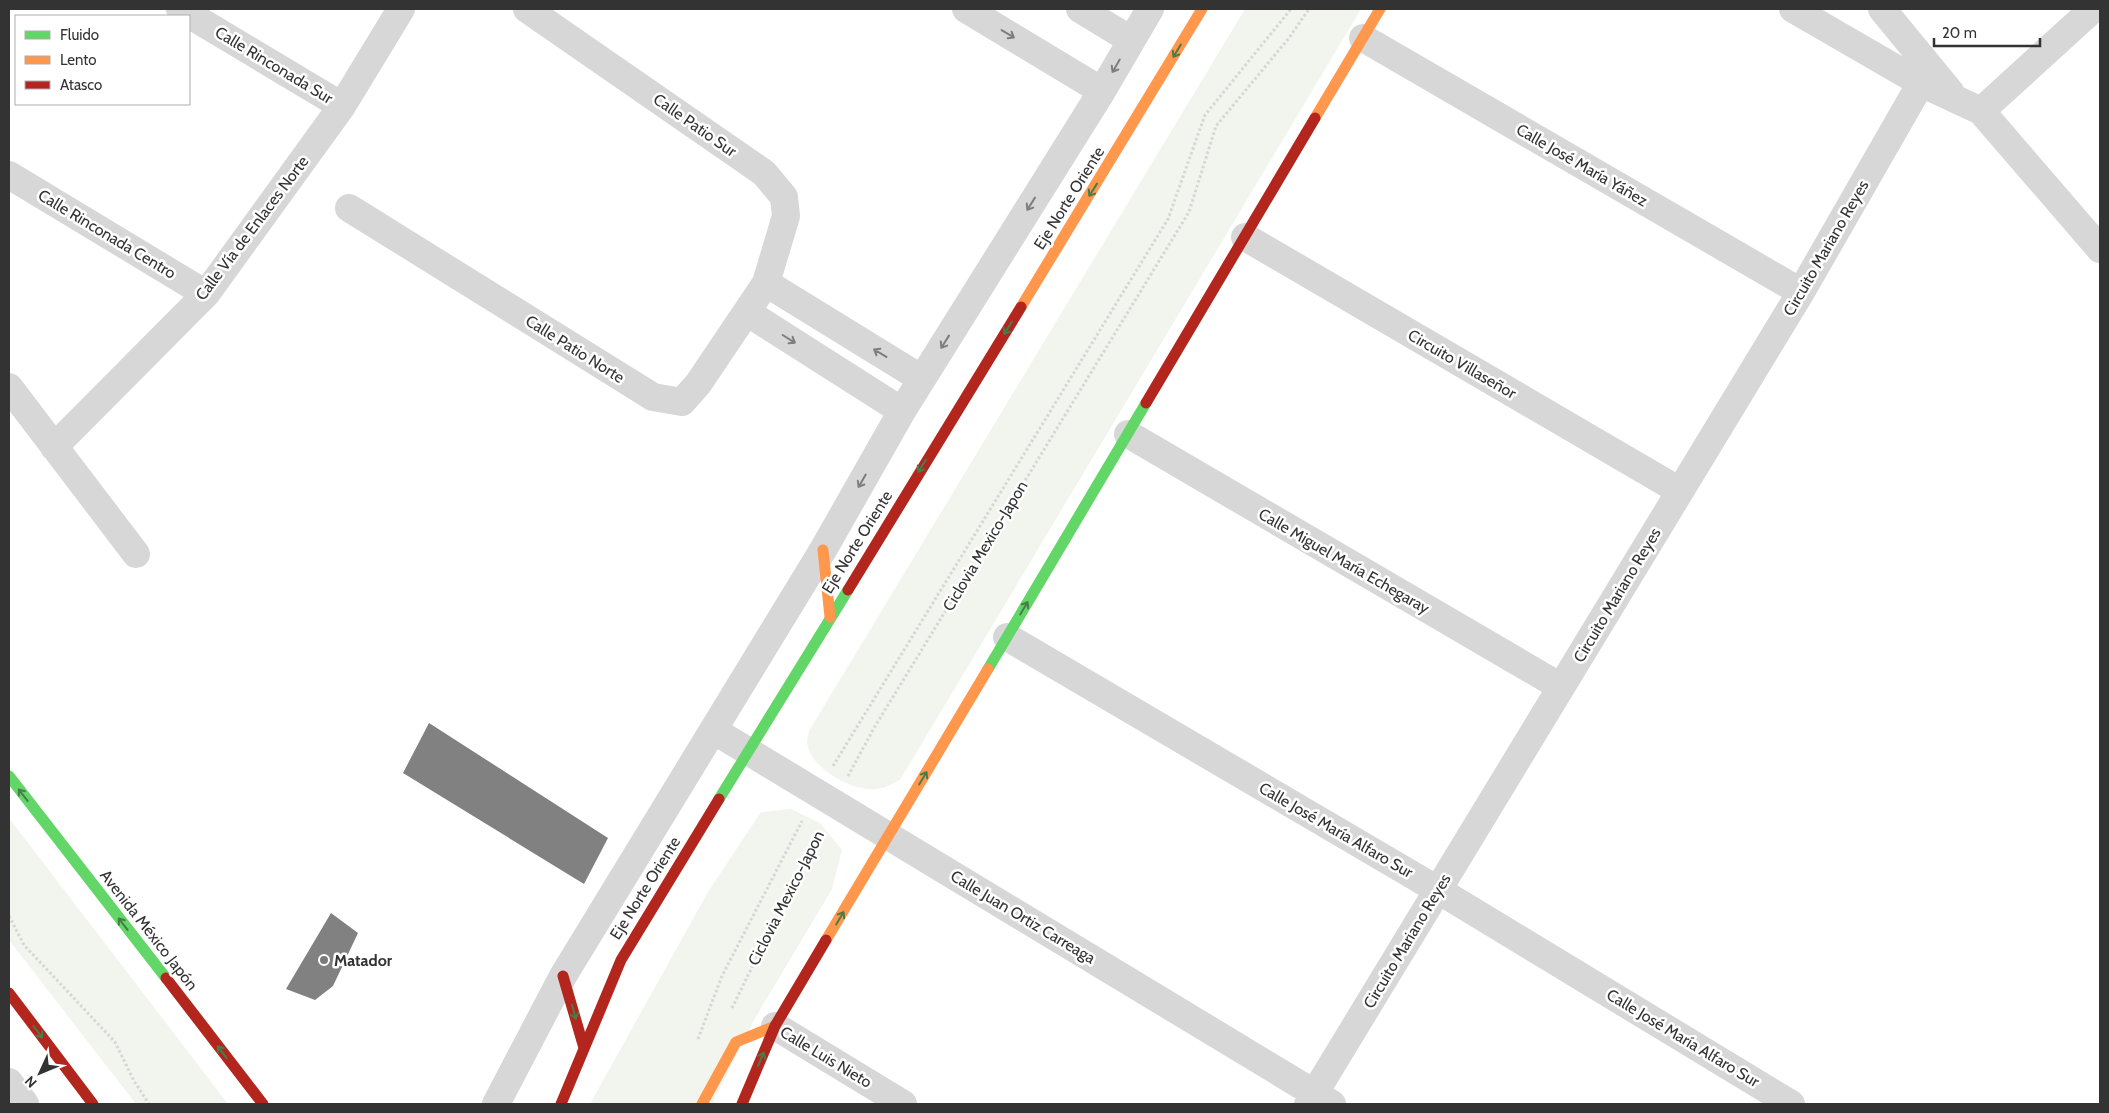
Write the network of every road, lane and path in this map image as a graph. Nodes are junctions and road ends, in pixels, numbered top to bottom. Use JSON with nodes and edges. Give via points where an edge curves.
{"nodes":[{"id":1,"x":180,"y":9,"type":"edge"},
{"id":2,"x":401,"y":9,"type":"edge"},
{"id":3,"x":527,"y":9,"type":"edge"},
{"id":4,"x":966,"y":9,"type":"edge"},
{"id":5,"x":1080,"y":9,"type":"edge"},
{"id":6,"x":1150,"y":9,"type":"edge"},
{"id":7,"x":1202,"y":9,"type":"edge"},
{"id":8,"x":1291,"y":9,"type":"edge"},
{"id":9,"x":1309,"y":9,"type":"edge"},
{"id":10,"x":1380,"y":9,"type":"edge"},
{"id":11,"x":1793,"y":9,"type":"edge"},
{"id":12,"x":1882,"y":9,"type":"edge"},
{"id":13,"x":2092,"y":9,"type":"edge"},
{"id":14,"x":1363,"y":38,"type":"junction"},
{"id":15,"x":1131,"y":40,"type":"junction"},
{"id":16,"x":1921,"y":83,"type":"junction"},
{"id":17,"x":1102,"y":91,"type":"junction"},
{"id":18,"x":1956,"y":100,"type":"junction"},
{"id":19,"x":342,"y":106,"type":"junction"},
{"id":20,"x":1981,"y":111,"type":"junction"},
{"id":21,"x":9,"y":175,"type":"edge"},
{"id":22,"x":348,"y":208,"type":"dead end"},
{"id":23,"x":1245,"y":237,"type":"junction"},
{"id":24,"x":2100,"y":249,"type":"edge"},
{"id":25,"x":766,"y":283,"type":"junction"},
{"id":26,"x":1801,"y":292,"type":"junction"},
{"id":27,"x":206,"y":294,"type":"junction"},
{"id":28,"x":748,"y":313,"type":"junction"},
{"id":29,"x":922,"y":379,"type":"junction"},
{"id":30,"x":9,"y":387,"type":"edge"},
{"id":31,"x":902,"y":411,"type":"junction"},
{"id":32,"x":1128,"y":434,"type":"junction"},
{"id":33,"x":54,"y":447,"type":"junction"},
{"id":34,"x":1680,"y":491,"type":"junction"},
{"id":35,"x":823,"y":550,"type":"junction"},
{"id":36,"x":136,"y":554,"type":"dead end"},
{"id":37,"x":830,"y":617,"type":"junction"},
{"id":38,"x":1007,"y":637,"type":"junction"},
{"id":39,"x":1561,"y":687,"type":"junction"},
{"id":40,"x":713,"y":730,"type":"junction"},
{"id":41,"x":748,"y":751,"type":"junction"},
{"id":42,"x":9,"y":776,"type":"edge"},
{"id":43,"x":825,"y":798,"type":"junction"},
{"id":44,"x":888,"y":836,"type":"junction"},
{"id":45,"x":1438,"y":890,"type":"junction"},
{"id":46,"x":9,"y":916,"type":"edge"},
{"id":47,"x":563,"y":976,"type":"junction"},
{"id":48,"x":9,"y":993,"type":"edge"},
{"id":49,"x":729,"y":1014,"type":"dead end"},
{"id":50,"x":775,"y":1026,"type":"junction"},
{"id":51,"x":696,"y":1047,"type":"dead end"},
{"id":52,"x":584,"y":1048,"type":"junction"},
{"id":53,"x":236,"y":1070,"type":"junction"},
{"id":54,"x":9,"y":1082,"type":"edge"},
{"id":55,"x":275,"y":1098,"type":"dead end"},
{"id":56,"x":1318,"y":1101,"type":"edge"},
{"id":57,"x":25,"y":1104,"type":"edge"},
{"id":58,"x":93,"y":1104,"type":"edge"},
{"id":59,"x":149,"y":1104,"type":"edge"},
{"id":60,"x":263,"y":1104,"type":"edge"},
{"id":61,"x":496,"y":1104,"type":"edge"},
{"id":62,"x":561,"y":1104,"type":"edge"},
{"id":63,"x":702,"y":1104,"type":"edge"},
{"id":64,"x":742,"y":1104,"type":"edge"},
{"id":65,"x":903,"y":1104,"type":"edge"},
{"id":66,"x":1791,"y":1104,"type":"edge"}],
"edges":[{"from":1,"to":19,"type":"street","name":"Calle Rinconada Sur"},
{"from":2,"to":19,"type":"street","name":"Calle Vía de Enlaces Norte"},
{"from":3,"to":25,"type":"street","name":"Calle Patio Sur","via":[[764,173],[784,197],[786,216]]},
{"from":4,"to":17,"type":"street","one_way":true},
{"from":5,"to":15,"type":"street"},
{"from":6,"to":15,"type":"street"},
{"from":7,"to":37,"type":"main road","name":"Eje Norte Oriente","one_way":true},
{"from":8,"to":43,"type":"path","via":[[1205,115],[1168,219]]},
{"from":9,"to":43,"type":"path","name":"Ciclovia Mexico-Japon","via":[[1216,126],[1189,212],[874,728]]},
{"from":10,"to":14,"type":"main road"},
{"from":11,"to":16,"type":"street"},
{"from":12,"to":18,"type":"street"},
{"from":13,"to":20,"type":"street"},
{"from":14,"to":23,"type":"main road"},
{"from":14,"to":26,"type":"street","name":"Calle José María Yáñez"},
{"from":15,"to":17,"type":"street","one_way":true},
{"from":16,"to":18,"type":"street"},
{"from":16,"to":26,"type":"street","name":"Circuito Mariano Reyes"},
{"from":17,"to":29,"type":"street","one_way":true},
{"from":18,"to":20,"type":"street"},
{"from":19,"to":27,"type":"street","name":"Calle Vía de Enlaces Norte"},
{"from":20,"to":24,"type":"street"},
{"from":21,"to":27,"type":"street","name":"Calle Rinconada Centro"},
{"from":22,"to":28,"type":"street","name":"Calle Patio Norte","via":[[653,397],[682,402]]},
{"from":23,"to":32,"type":"main road"},
{"from":23,"to":34,"type":"street","name":"Circuito Villaseñor"},
{"from":25,"to":28,"type":"street","name":"Calle Patio Norte"},
{"from":29,"to":25,"type":"street","one_way":true},
{"from":26,"to":34,"type":"street","name":"Circuito Mariano Reyes"},
{"from":27,"to":33,"type":"street","name":"Calle Vía de Enlaces Norte"},
{"from":28,"to":31,"type":"street","one_way":true},
{"from":29,"to":31,"type":"street"},
{"from":30,"to":33,"type":"street"},
{"from":31,"to":35,"type":"street","one_way":true},
{"from":38,"to":32,"type":"main road","one_way":true},
{"from":32,"to":39,"type":"street","name":"Calle Miguel María Echegaray"},
{"from":33,"to":36,"type":"street"},
{"from":34,"to":39,"type":"street","name":"Circuito Mariano Reyes"},
{"from":35,"to":37,"type":"main road"},
{"from":35,"to":40,"type":"street"},
{"from":37,"to":41,"type":"main road","name":"Eje Norte Oriente"},
{"from":44,"to":38,"type":"main road","one_way":true},
{"from":38,"to":45,"type":"street","name":"Calle José María Alfaro Sur"},
{"from":39,"to":45,"type":"street","name":"Circuito Mariano Reyes"},
{"from":40,"to":41,"type":"street","name":"Calle Juan Ortiz Carreaga"},
{"from":40,"to":47,"type":"street"},
{"from":41,"to":43,"type":"street","name":"Calle Juan Ortiz Carreaga"},
{"from":41,"to":52,"type":"main road","name":"Eje Norte Oriente","via":[[620,960]]},
{"from":53,"to":42,"type":"main road","name":"Avenida México Japón","one_way":true},
{"from":43,"to":44,"type":"street","name":"Calle Juan Ortiz Carreaga"},
{"from":43,"to":49,"type":"path","name":"Ciclovia Mexico-Japon"},
{"from":43,"to":51,"type":"path","via":[[722,976]]},
{"from":50,"to":44,"type":"main road","one_way":true},
{"from":44,"to":56,"type":"street","name":"Calle Juan Ortiz Carreaga"},
{"from":45,"to":56,"type":"street","name":"Circuito Mariano Reyes"},
{"from":45,"to":66,"type":"street","name":"Calle José María Alfaro Sur"},
{"from":46,"to":59,"type":"path","via":[[24,945],[116,1042]]},
{"from":47,"to":52,"type":"main road","one_way":true},
{"from":47,"to":61,"type":"street"},
{"from":48,"to":58,"type":"main road","one_way":true},
{"from":50,"to":63,"type":"main road","via":[[736,1042]]},
{"from":64,"to":50,"type":"main road","one_way":true},
{"from":50,"to":65,"type":"street","name":"Calle Luis Nieto"},
{"from":52,"to":62,"type":"main road","name":"Eje Norte Oriente"},
{"from":53,"to":55,"type":"main road"},
{"from":53,"to":60,"type":"main road","name":"Avenida México Japón"},
{"from":54,"to":57,"type":"street"}]}
